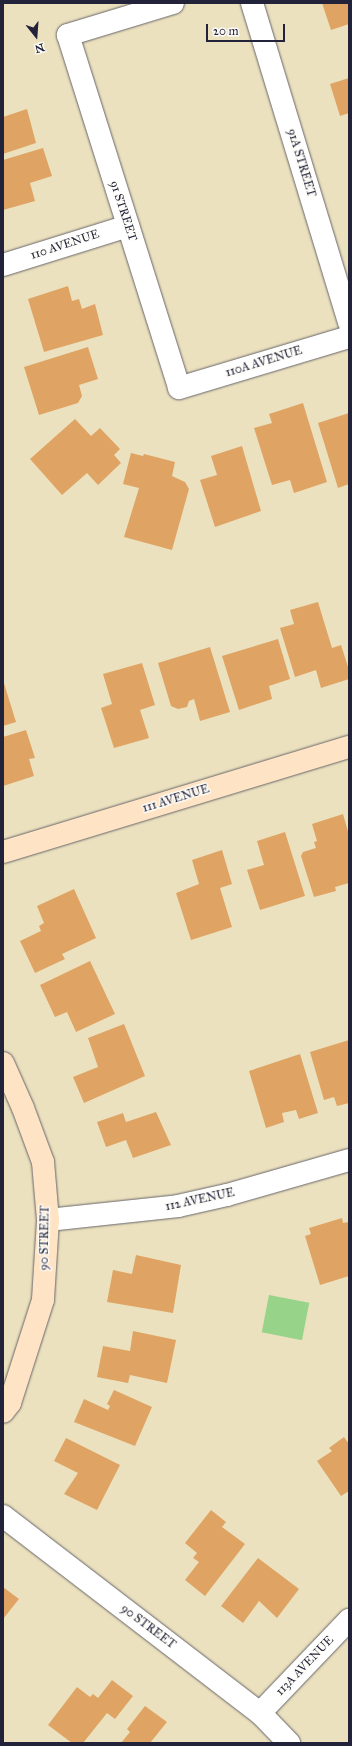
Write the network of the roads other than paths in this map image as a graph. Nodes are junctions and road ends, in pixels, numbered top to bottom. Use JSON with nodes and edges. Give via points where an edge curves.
{"nodes":[{"id":1,"x":172,"y":3,"type":"edge"},
{"id":2,"x":252,"y":3,"type":"edge"},
{"id":3,"x":128,"y":226,"type":"junction"},
{"id":4,"x":3,"y":265,"type":"edge"},
{"id":5,"x":349,"y":323,"type":"edge"},
{"id":6,"x":349,"y":337,"type":"edge"},
{"id":7,"x":179,"y":388,"type":"joint"},
{"id":8,"x":349,"y":747,"type":"edge"},
{"id":9,"x":3,"y":852,"type":"edge"},
{"id":10,"x":3,"y":1063,"type":"edge"},
{"id":11,"x":349,"y":1160,"type":"edge"},
{"id":12,"x":48,"y":1220,"type":"junction"},
{"id":13,"x":3,"y":1412,"type":"edge"},
{"id":14,"x":3,"y":1516,"type":"edge"},
{"id":15,"x":349,"y":1620,"type":"edge"},
{"id":16,"x":260,"y":1713,"type":"junction"},
{"id":17,"x":289,"y":1743,"type":"edge"}],
"edges":[{"from":1,"to":3,"type":"street","name":"91 STREET","via":[[68,35]]},
{"from":2,"to":5,"type":"street","name":"91A STREET"},
{"from":3,"to":4,"type":"street","name":"110 AVENUE"},
{"from":3,"to":7,"type":"street","name":"91 STREET"},
{"from":6,"to":7,"type":"street","name":"110A AVENUE"},
{"from":8,"to":9,"type":"street","name":"111 AVENUE"},
{"from":10,"to":12,"type":"street","name":"90 STREET","via":[[43,1162]]},
{"from":11,"to":12,"type":"street","name":"112 AVENUE","via":[[227,1195],[178,1206]]},
{"from":12,"to":13,"type":"street","name":"90 STREET","via":[[43,1300],[10,1403]]},
{"from":14,"to":16,"type":"street","name":"90 STREET"},
{"from":15,"to":16,"type":"street","name":"113A AVENUE"},
{"from":16,"to":17,"type":"street","name":"90 STREET"}]}
